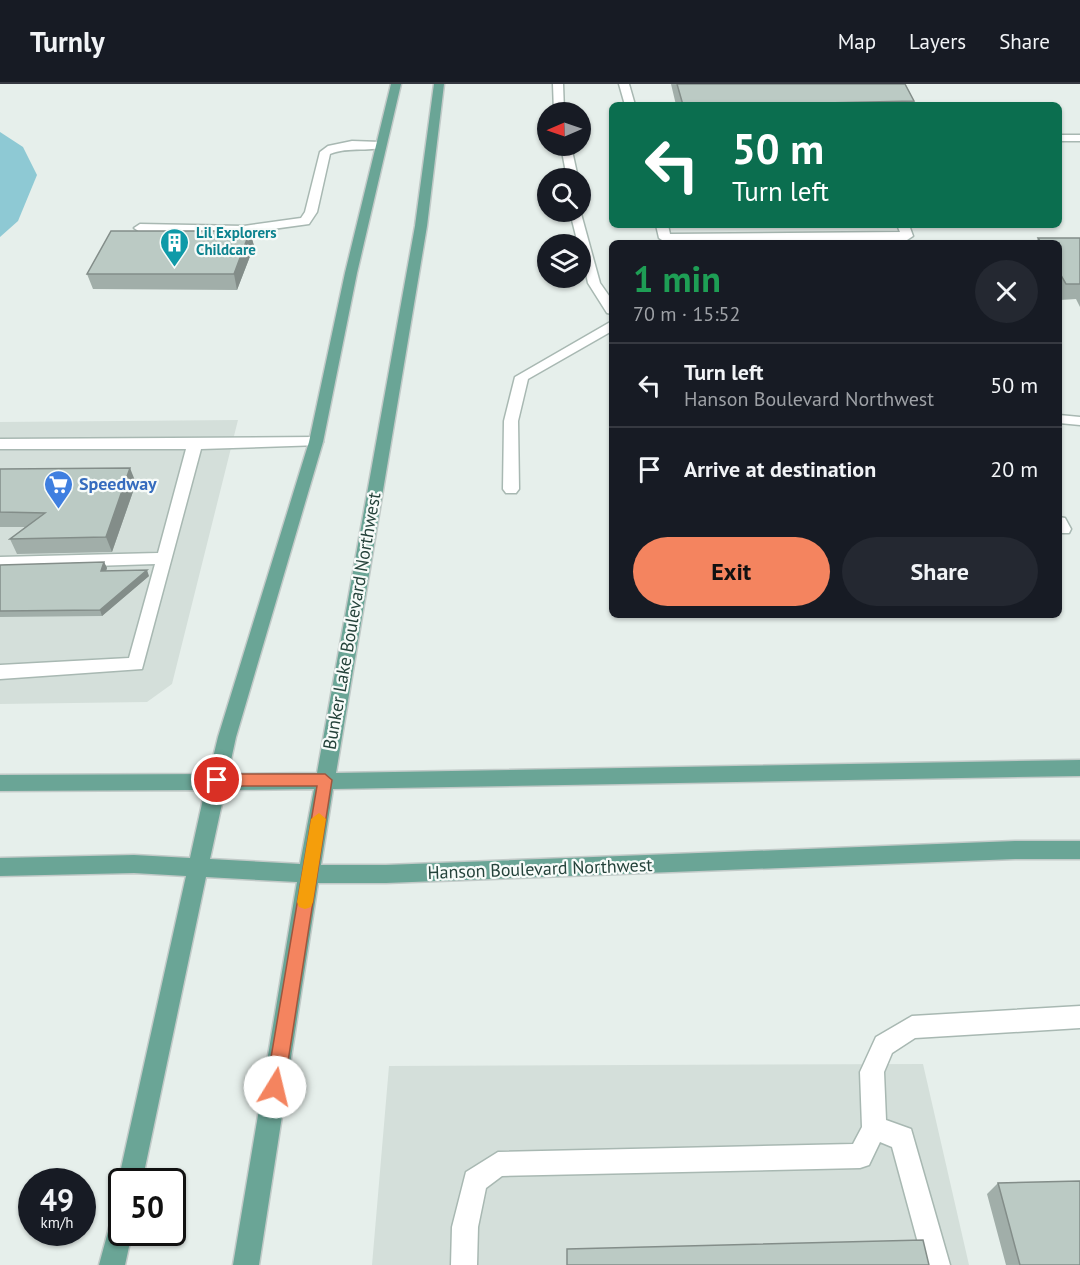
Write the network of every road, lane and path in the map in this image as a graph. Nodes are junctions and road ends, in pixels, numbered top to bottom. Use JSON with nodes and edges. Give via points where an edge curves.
{"nodes":[{"id":1,"x":396,"y":84,"type":"edge"},
{"id":2,"x":439,"y":84,"type":"edge"},
{"id":3,"x":558,"y":84,"type":"edge"},
{"id":4,"x":624,"y":84,"type":"edge"},
{"id":5,"x":559,"y":102,"type":"edge"},
{"id":6,"x":629,"y":102,"type":"edge"},
{"id":7,"x":1062,"y":138,"type":"edge"},
{"id":8,"x":1080,"y":138,"type":"edge"},
{"id":9,"x":381,"y":145,"type":"junction"},
{"id":10,"x":579,"y":222,"type":"edge"},
{"id":11,"x":140,"y":228,"type":"edge"},
{"id":12,"x":663,"y":228,"type":"edge"},
{"id":13,"x":904,"y":228,"type":"edge"},
{"id":14,"x":609,"y":306,"type":"edge"},
{"id":15,"x":609,"y":327,"type":"edge"},
{"id":16,"x":1062,"y":419,"type":"edge"},
{"id":17,"x":1080,"y":421,"type":"edge"},
{"id":18,"x":316,"y":442,"type":"junction"},
{"id":19,"x":0,"y":444,"type":"edge"},
{"id":20,"x":195,"y":444,"type":"junction"},
{"id":21,"x":511,"y":489,"type":"dead end"},
{"id":22,"x":164,"y":558,"type":"junction"},
{"id":23,"x":0,"y":563,"type":"edge"},
{"id":24,"x":0,"y":672,"type":"edge"},
{"id":25,"x":1080,"y":768,"type":"edge"},
{"id":26,"x":217,"y":780,"type":"junction"},
{"id":27,"x":325,"y":780,"type":"junction"},
{"id":28,"x":0,"y":783,"type":"edge"},
{"id":29,"x":1080,"y":850,"type":"edge"},
{"id":30,"x":200,"y":866,"type":"junction"},
{"id":31,"x":0,"y":867,"type":"edge"},
{"id":32,"x":310,"y":874,"type":"junction"},
{"id":33,"x":1080,"y":1017,"type":"edge"},
{"id":34,"x":874,"y":1128,"type":"junction"},
{"id":35,"x":133,"y":1168,"type":"edge"},
{"id":36,"x":116,"y":1246,"type":"edge"},
{"id":37,"x":112,"y":1265,"type":"edge"},
{"id":38,"x":246,"y":1265,"type":"edge"},
{"id":39,"x":464,"y":1265,"type":"edge"},
{"id":40,"x":938,"y":1265,"type":"edge"}],
"edges":[{"from":1,"to":9,"type":"main road"},
{"from":2,"to":27,"type":"main road","name":"Bunker Lake Boulevard Northwest","via":[[421,226]]},
{"from":3,"to":5,"type":"lane"},
{"from":4,"to":6,"type":"lane"},
{"from":7,"to":8,"type":"lane"},
{"from":9,"to":11,"type":"lane","via":[[352,144],[325,152],[311,212],[305,221],[258,228]]},
{"from":9,"to":18,"type":"main road"},
{"from":10,"to":14,"type":"lane","via":[[594,283]]},
{"from":12,"to":13,"type":"lane","via":[[665,238],[907,236]]},
{"from":15,"to":21,"type":"lane","via":[[522,377],[511,421]]},
{"from":16,"to":17,"type":"lane"},
{"from":18,"to":20,"type":"lane"},
{"from":18,"to":26,"type":"main road"},
{"from":19,"to":20,"type":"lane"},
{"from":20,"to":22,"type":"lane"},
{"from":22,"to":23,"type":"lane"},
{"from":22,"to":24,"type":"lane","via":[[136,664]]},
{"from":25,"to":27,"type":"main road"},
{"from":26,"to":27,"type":"main road"},
{"from":26,"to":28,"type":"main road"},
{"from":26,"to":30,"type":"main road"},
{"from":27,"to":32,"type":"main road","name":"Bunker Lake Boulevard Northwest"},
{"from":29,"to":32,"type":"main road","name":"Hanson Boulevard Northwest"},
{"from":30,"to":31,"type":"main road","name":"Hanson Boulevard Northwest"},
{"from":30,"to":32,"type":"main road","name":"Hanson Boulevard Northwest"},
{"from":30,"to":35,"type":"main road"},
{"from":32,"to":38,"type":"main road","name":"Bunker Lake Boulevard Northwest"},
{"from":33,"to":34,"type":"lane","via":[[912,1027],[884,1045],[872,1072]]},
{"from":34,"to":39,"type":"lane","via":[[860,1156],[498,1164],[475,1181],[465,1227]]},
{"from":34,"to":40,"type":"lane","via":[[902,1138]]},
{"from":36,"to":37,"type":"main road"}]}
